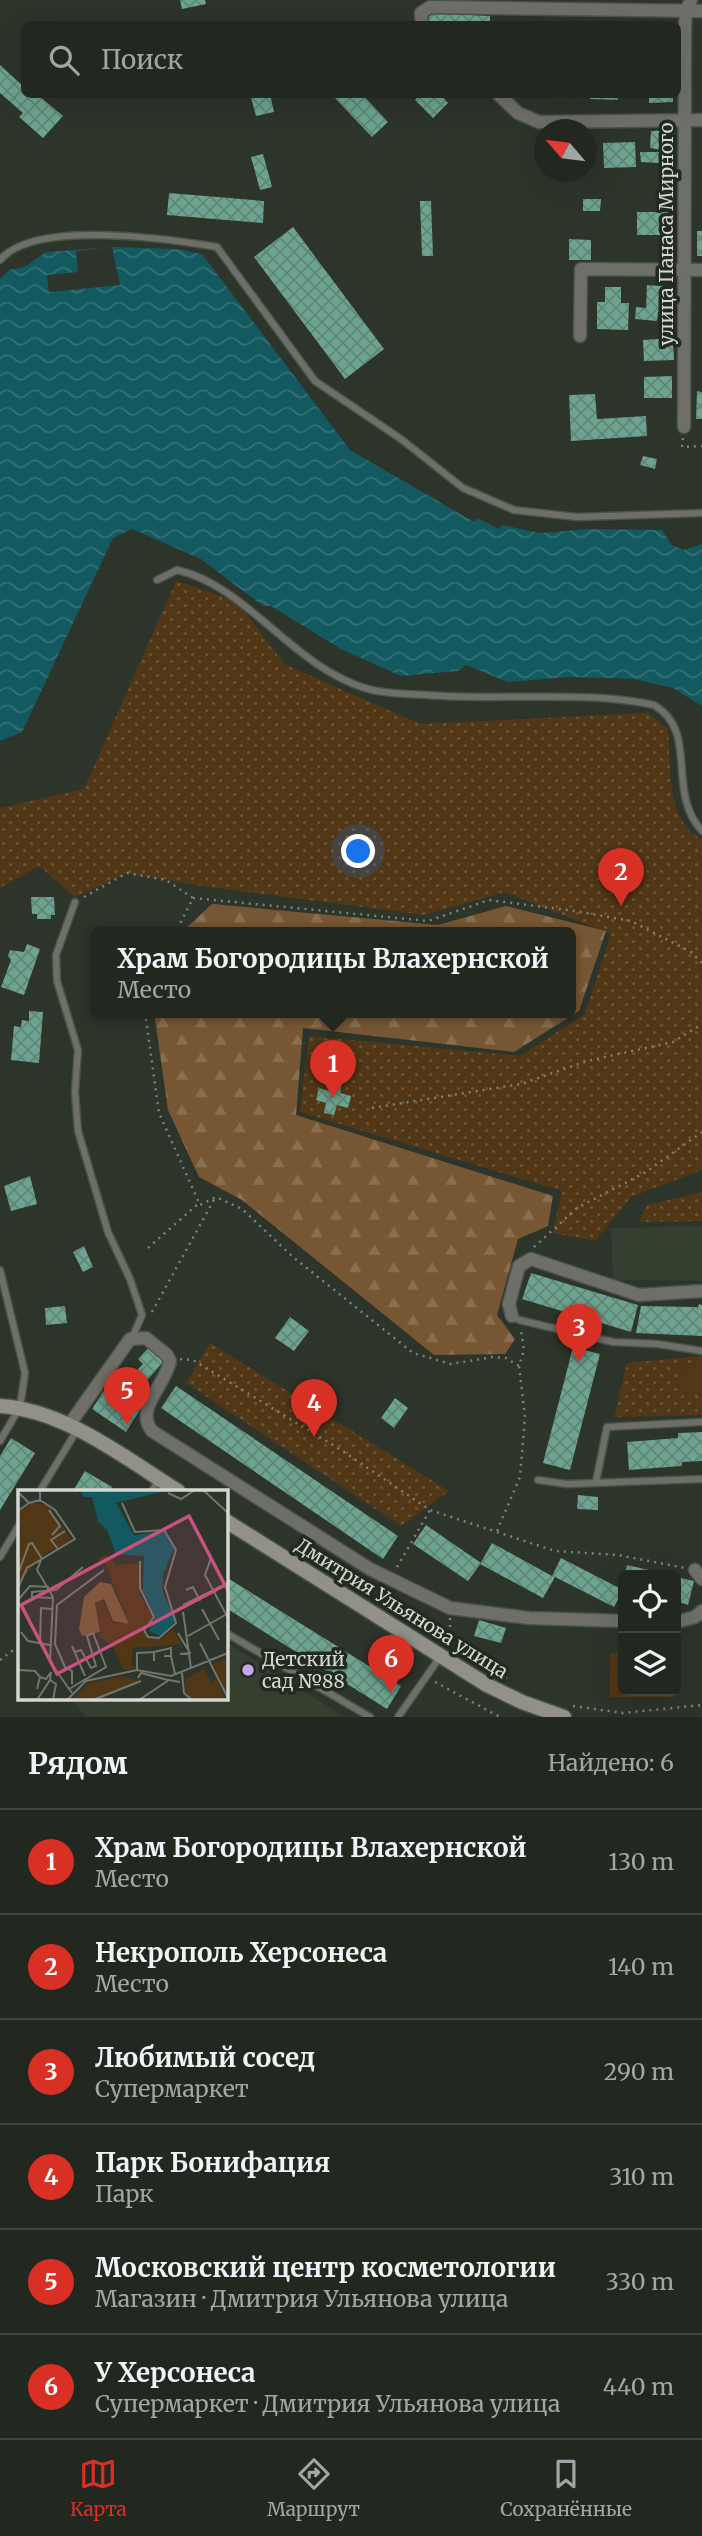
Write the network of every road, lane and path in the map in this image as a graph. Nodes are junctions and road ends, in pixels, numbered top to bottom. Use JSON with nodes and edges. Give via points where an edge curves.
{"nodes":[{"id":1,"x":688,"y":6,"type":"edge"},
{"id":2,"x":702,"y":11,"type":"edge"},
{"id":3,"x":422,"y":21,"type":"edge"},
{"id":4,"x":502,"y":98,"type":"edge"},
{"id":5,"x":686,"y":120,"type":"junction"},
{"id":6,"x":702,"y":120,"type":"edge"},
{"id":7,"x":0,"y":260,"type":"edge"},
{"id":8,"x":685,"y":270,"type":"junction"},
{"id":9,"x":702,"y":270,"type":"edge"},
{"id":10,"x":580,"y":336,"type":"dead end"},
{"id":11,"x":684,"y":428,"type":"joint"},
{"id":12,"x":702,"y":446,"type":"edge"},
{"id":13,"x":702,"y":513,"type":"edge"},
{"id":14,"x":157,"y":580,"type":"dead end"},
{"id":15,"x":702,"y":831,"type":"edge"},
{"id":16,"x":193,"y":898,"type":"junction"},
{"id":17,"x":75,"y":902,"type":"joint"},
{"id":18,"x":178,"y":927,"type":"edge"},
{"id":19,"x":702,"y":963,"type":"edge"},
{"id":20,"x":146,"y":1018,"type":"edge"},
{"id":21,"x":702,"y":1024,"type":"edge"},
{"id":22,"x":372,"y":1108,"type":"dead end"},
{"id":23,"x":702,"y":1132,"type":"edge"},
{"id":24,"x":216,"y":1197,"type":"junction"},
{"id":25,"x":200,"y":1203,"type":"junction"},
{"id":26,"x":148,"y":1248,"type":"dead end"},
{"id":27,"x":524,"y":1261,"type":"junction"},
{"id":28,"x":0,"y":1270,"type":"edge"},
{"id":29,"x":166,"y":1289,"type":"dead end"},
{"id":30,"x":702,"y":1291,"type":"edge"},
{"id":31,"x":516,"y":1318,"type":"junction"},
{"id":32,"x":131,"y":1339,"type":"junction"},
{"id":33,"x":702,"y":1351,"type":"edge"},
{"id":34,"x":169,"y":1358,"type":"junction"},
{"id":35,"x":519,"y":1366,"type":"junction"},
{"id":36,"x":0,"y":1406,"type":"edge"},
{"id":37,"x":20,"y":1407,"type":"junction"},
{"id":38,"x":702,"y":1422,"type":"edge"},
{"id":39,"x":73,"y":1427,"type":"junction"},
{"id":40,"x":0,"y":1441,"type":"edge"},
{"id":41,"x":702,"y":1479,"type":"edge"},
{"id":42,"x":538,"y":1480,"type":"dead end"},
{"id":43,"x":596,"y":1482,"type":"junction"},
{"id":44,"x":156,"y":1485,"type":"edge"},
{"id":45,"x":41,"y":1490,"type":"edge"},
{"id":46,"x":174,"y":1490,"type":"edge"},
{"id":47,"x":430,"y":1510,"type":"junction"},
{"id":48,"x":228,"y":1522,"type":"edge"},
{"id":49,"x":18,"y":1527,"type":"edge"},
{"id":50,"x":497,"y":1532,"type":"junction"},
{"id":51,"x":0,"y":1557,"type":"edge"},
{"id":52,"x":699,"y":1575,"type":"edge"},
{"id":53,"x":391,"y":1580,"type":"junction"},
{"id":54,"x":450,"y":1608,"type":"junction"},
{"id":55,"x":702,"y":1611,"type":"edge"},
{"id":56,"x":618,"y":1621,"type":"edge"},
{"id":57,"x":681,"y":1621,"type":"edge"},
{"id":58,"x":228,"y":1634,"type":"edge"},
{"id":59,"x":18,"y":1647,"type":"edge"},
{"id":60,"x":447,"y":1654,"type":"junction"},
{"id":61,"x":0,"y":1660,"type":"edge"},
{"id":62,"x":428,"y":1678,"type":"junction"},
{"id":63,"x":513,"y":1682,"type":"dead end"},
{"id":64,"x":702,"y":1705,"type":"edge"},
{"id":65,"x":483,"y":1708,"type":"junction"},
{"id":66,"x":564,"y":1710,"type":"edge"},
{"id":67,"x":370,"y":1717,"type":"edge"},
{"id":68,"x":398,"y":1717,"type":"edge"},
{"id":69,"x":491,"y":1717,"type":"edge"},
{"id":70,"x":500,"y":1717,"type":"edge"}],
"edges":[{"from":1,"to":2,"type":"street"},
{"from":1,"to":3,"type":"street","via":[[430,6],[421,13]]},
{"from":1,"to":5,"type":"street","name":"улица Панаса Мирного"},
{"from":4,"to":5,"type":"street","via":[[518,113],[539,121]]},
{"from":5,"to":6,"type":"street"},
{"from":5,"to":8,"type":"street","name":"улица Панаса Мирного"},
{"from":7,"to":13,"type":"lane","via":[[28,244],[65,236],[155,237],[217,247],[315,381],[463,488],[514,510],[577,517]]},
{"from":8,"to":9,"type":"street"},
{"from":8,"to":10,"type":"street","via":[[581,269]]},
{"from":8,"to":11,"type":"street","name":"улица Панаса Мирного"},
{"from":11,"to":12,"type":"path","via":[[682,447]]},
{"from":14,"to":15,"type":"lane","via":[[177,570],[200,576],[316,664],[368,689],[654,705],[668,714],[678,729],[684,800]]},
{"from":16,"to":17,"type":"path","via":[[166,880],[127,873]]},
{"from":16,"to":18,"type":"path"},
{"from":16,"to":19,"type":"path","via":[[428,921],[489,900],[631,921],[691,952]]},
{"from":17,"to":32,"type":"lane","via":[[56,955],[57,981],[79,1050],[78,1131],[108,1232],[142,1315]]},
{"from":20,"to":25,"type":"path","via":[[159,1113]]},
{"from":21,"to":22,"type":"path","via":[[673,1042],[587,1061],[521,1084]]},
{"from":23,"to":27,"type":"path","via":[[646,1172],[577,1208],[537,1243]]},
{"from":24,"to":25,"type":"path"},
{"from":24,"to":29,"type":"path"},
{"from":24,"to":35,"type":"path","via":[[242,1209],[293,1257],[414,1353],[451,1364],[493,1357]]},
{"from":25,"to":26,"type":"path"},
{"from":27,"to":30,"type":"street","via":[[531,1259],[639,1295]]},
{"from":27,"to":31,"type":"street","via":[[509,1304]]},
{"from":28,"to":37,"type":"lane","via":[[25,1373]]},
{"from":31,"to":33,"type":"lane","via":[[613,1342]]},
{"from":31,"to":35,"type":"path","via":[[524,1350]]},
{"from":32,"to":34,"type":"street","via":[[146,1338]]},
{"from":32,"to":39,"type":"street"},
{"from":34,"to":47,"type":"path","via":[[193,1360]]},
{"from":34,"to":53,"type":"street","via":[[146,1410],[152,1431]]},
{"from":35,"to":50,"type":"path","via":[[525,1417],[520,1477]]},
{"from":36,"to":37,"type":"main road"},
{"from":37,"to":39,"type":"main road"},
{"from":37,"to":40,"type":"lane"},
{"from":38,"to":43,"type":"lane","via":[[607,1427]]},
{"from":39,"to":44,"type":"main road"},
{"from":39,"to":45,"type":"lane"},
{"from":41,"to":43,"type":"lane"},
{"from":42,"to":43,"type":"lane"},
{"from":44,"to":46,"type":"main road"},
{"from":47,"to":50,"type":"path"},
{"from":47,"to":53,"type":"path"},
{"from":48,"to":60,"type":"main road","name":"Дмитрия Ульянова улица"},
{"from":49,"to":51,"type":"lane"},
{"from":50,"to":52,"type":"path","via":[[555,1551],[618,1555]]},
{"from":53,"to":54,"type":"street"},
{"from":54,"to":56,"type":"street","via":[[529,1618]]},
{"from":54,"to":60,"type":"path"},
{"from":55,"to":57,"type":"street"},
{"from":58,"to":67,"type":"lane"},
{"from":59,"to":61,"type":"path"},
{"from":60,"to":62,"type":"lane"},
{"from":60,"to":63,"type":"path"},
{"from":60,"to":66,"type":"main road","name":"Дмитрия Ульянова улица","via":[[522,1702]]},
{"from":62,"to":65,"type":"path"},
{"from":62,"to":68,"type":"lane"},
{"from":64,"to":66,"type":"path","via":[[623,1713]]},
{"from":65,"to":69,"type":"path"},
{"from":65,"to":70,"type":"path"}]}
